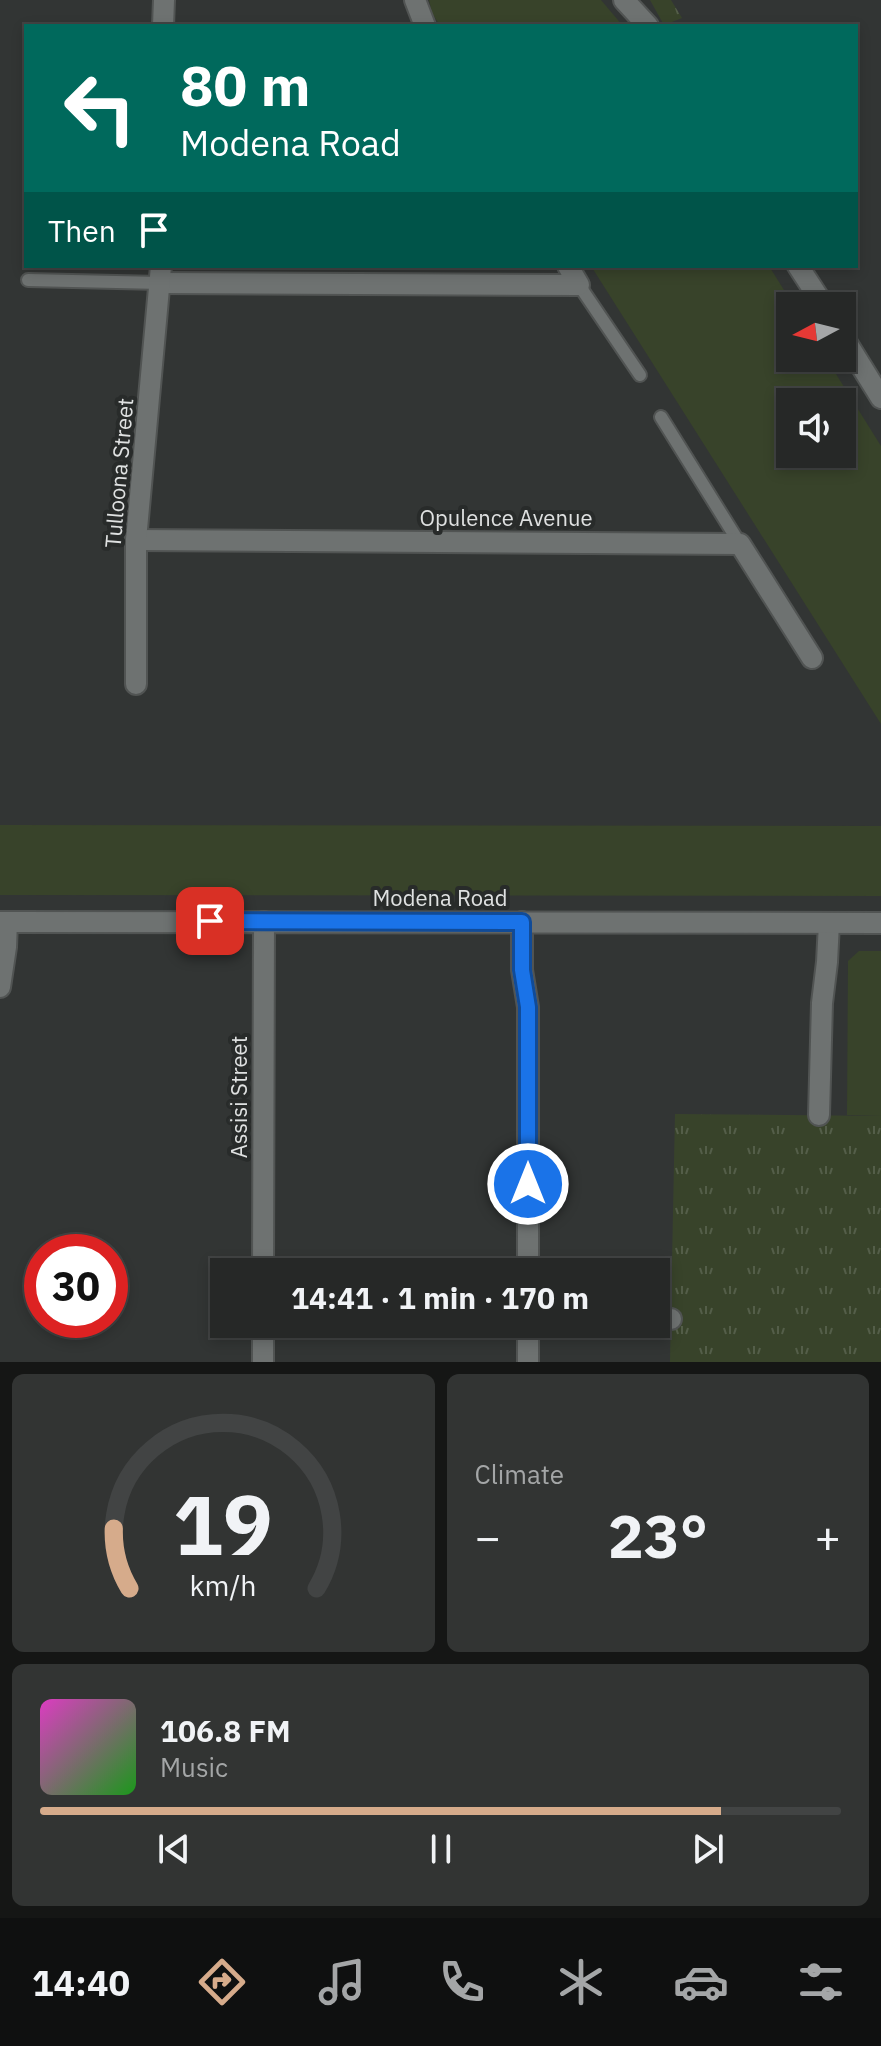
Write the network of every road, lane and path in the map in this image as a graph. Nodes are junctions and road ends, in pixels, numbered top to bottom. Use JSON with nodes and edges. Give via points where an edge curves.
{"nodes":[{"id":1,"x":164,"y":0,"type":"edge"},
{"id":2,"x":415,"y":0,"type":"edge"},
{"id":3,"x":624,"y":0,"type":"edge"},
{"id":4,"x":639,"y":0,"type":"edge"},
{"id":5,"x":163,"y":24,"type":"edge"},
{"id":6,"x":424,"y":24,"type":"edge"},
{"id":7,"x":646,"y":24,"type":"edge"},
{"id":8,"x":647,"y":24,"type":"edge"},
{"id":9,"x":569,"y":268,"type":"edge"},
{"id":10,"x":799,"y":268,"type":"edge"},
{"id":11,"x":161,"y":275,"type":"edge"},
{"id":12,"x":28,"y":280,"type":"dead end"},
{"id":13,"x":579,"y":285,"type":"junction"},
{"id":14,"x":815,"y":292,"type":"edge"},
{"id":15,"x":856,"y":358,"type":"edge"},
{"id":16,"x":640,"y":375,"type":"dead end"},
{"id":17,"x":881,"y":398,"type":"edge"},
{"id":18,"x":661,"y":417,"type":"dead end"},
{"id":19,"x":136,"y":540,"type":"junction"},
{"id":20,"x":740,"y":544,"type":"junction"},
{"id":21,"x":812,"y":658,"type":"dead end"},
{"id":22,"x":136,"y":684,"type":"dead end"},
{"id":23,"x":4,"y":922,"type":"edge"},
{"id":24,"x":264,"y":922,"type":"junction"},
{"id":25,"x":529,"y":922,"type":"junction"},
{"id":26,"x":822,"y":923,"type":"junction"},
{"id":27,"x":881,"y":923,"type":"edge"},
{"id":28,"x":0,"y":987,"type":"edge"},
{"id":29,"x":819,"y":1115,"type":"dead end"},
{"id":30,"x":263,"y":1258,"type":"edge"},
{"id":31,"x":528,"y":1258,"type":"edge"},
{"id":32,"x":263,"y":1338,"type":"edge"},
{"id":33,"x":528,"y":1338,"type":"edge"},
{"id":34,"x":263,"y":1362,"type":"edge"},
{"id":35,"x":528,"y":1362,"type":"edge"}],
"edges":[{"from":1,"to":5,"type":"street"},
{"from":2,"to":6,"type":"street"},
{"from":3,"to":7,"type":"street"},
{"from":4,"to":8,"type":"street"},
{"from":9,"to":13,"type":"street"},
{"from":10,"to":14,"type":"street"},
{"from":11,"to":12,"type":"lane"},
{"from":11,"to":13,"type":"street"},
{"from":11,"to":19,"type":"street","name":"Tulloona Street"},
{"from":13,"to":16,"type":"lane"},
{"from":15,"to":17,"type":"street"},
{"from":18,"to":20,"type":"lane"},
{"from":19,"to":20,"type":"street","name":"Opulence Avenue"},
{"from":19,"to":22,"type":"street","name":"Tulloona Street"},
{"from":20,"to":21,"type":"street"},
{"from":23,"to":24,"type":"street","name":"Modena Road"},
{"from":23,"to":28,"type":"street"},
{"from":24,"to":25,"type":"street","name":"Modena Road"},
{"from":24,"to":30,"type":"street","name":"Assisi Street"},
{"from":25,"to":26,"type":"street","name":"Modena Road"},
{"from":25,"to":31,"type":"street","via":[[535,970],[528,1007]]},
{"from":26,"to":27,"type":"street","name":"Modena Road"},
{"from":26,"to":29,"type":"street","via":[[827,962]]},
{"from":32,"to":34,"type":"street"},
{"from":33,"to":35,"type":"street"}]}
